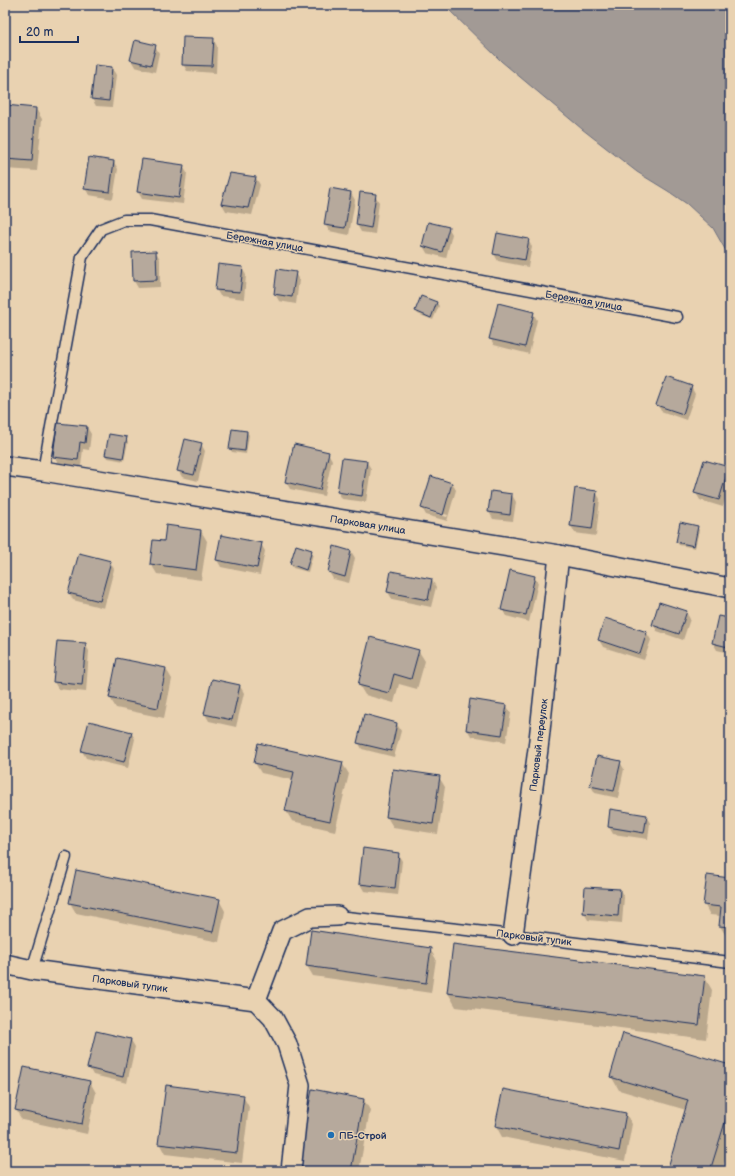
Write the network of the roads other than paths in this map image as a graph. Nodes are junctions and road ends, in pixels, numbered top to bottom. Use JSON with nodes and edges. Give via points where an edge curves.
{"nodes":[{"id":1,"x":677,"y":317,"type":"dead end"},
{"id":2,"x":5,"y":466,"type":"edge"},
{"id":3,"x":43,"y":471,"type":"junction"},
{"id":4,"x":559,"y":555,"type":"junction"},
{"id":5,"x":730,"y":588,"type":"edge"},
{"id":6,"x":66,"y":857,"type":"dead end"},
{"id":7,"x":337,"y":916,"type":"joint"},
{"id":8,"x":513,"y":935,"type":"junction"},
{"id":9,"x":730,"y":962,"type":"edge"},
{"id":10,"x":5,"y":964,"type":"edge"},
{"id":11,"x":32,"y":970,"type":"junction"},
{"id":12,"x":256,"y":1000,"type":"junction"},
{"id":13,"x":291,"y":1171,"type":"edge"}],
"edges":[{"from":1,"to":3,"type":"lane","name":"Бережная улица","via":[[150,220],[124,220],[102,229],[82,257]]},
{"from":2,"to":3,"type":"street","name":"Парковая улица"},
{"from":3,"to":4,"type":"street","name":"Парковая улица"},
{"from":4,"to":5,"type":"street","name":"Парковая улица"},
{"from":4,"to":8,"type":"street","name":"Парковый переулок","via":[[538,749]]},
{"from":6,"to":11,"type":"lane"},
{"from":7,"to":8,"type":"lane","name":"Парковый тупик"},
{"from":7,"to":12,"type":"street","via":[[310,917],[282,931]]},
{"from":8,"to":9,"type":"lane","name":"Парковый тупик"},
{"from":10,"to":11,"type":"street","name":"Парковый тупик"},
{"from":11,"to":12,"type":"street","name":"Парковый тупик"},
{"from":12,"to":13,"type":"street","via":[[273,1018],[287,1044],[300,1085]]}]}
